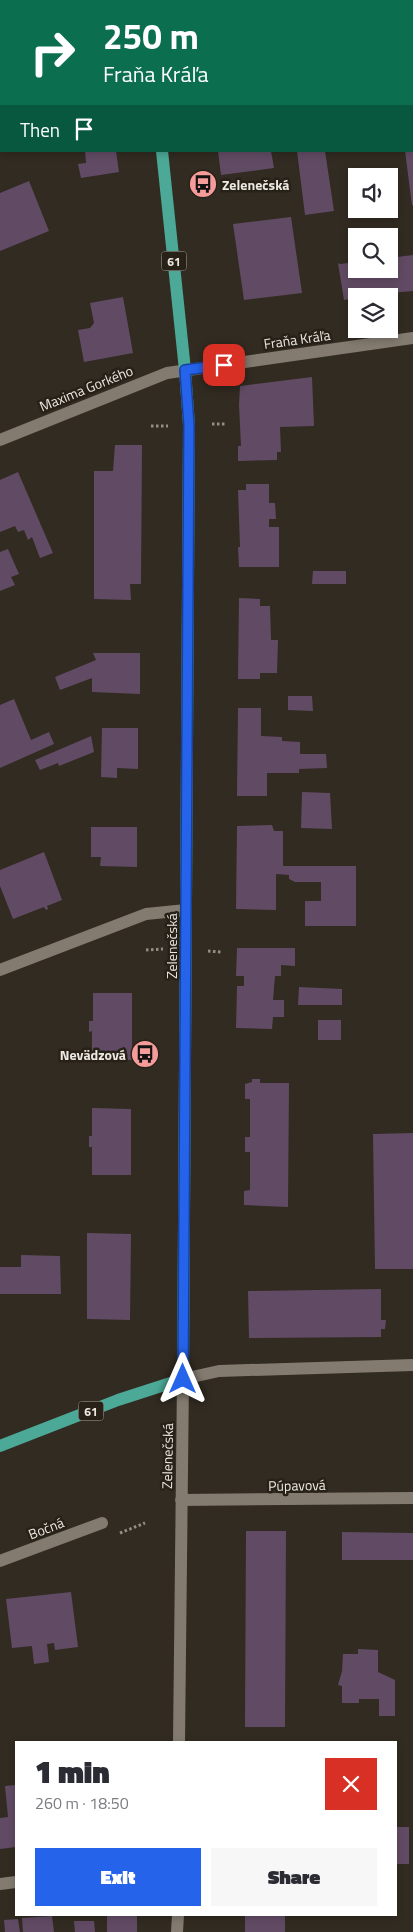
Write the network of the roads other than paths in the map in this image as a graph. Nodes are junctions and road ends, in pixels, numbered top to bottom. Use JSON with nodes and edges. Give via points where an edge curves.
{"nodes":[{"id":1,"x":162,"y":152,"type":"edge"},
{"id":2,"x":413,"y":338,"type":"edge"},
{"id":3,"x":185,"y":370,"type":"junction"},
{"id":4,"x":0,"y":440,"type":"edge"},
{"id":5,"x":186,"y":910,"type":"junction"},
{"id":6,"x":0,"y":970,"type":"edge"},
{"id":7,"x":413,"y":1365,"type":"edge"},
{"id":8,"x":183,"y":1379,"type":"junction"},
{"id":9,"x":0,"y":1446,"type":"edge"},
{"id":10,"x":413,"y":1498,"type":"edge"},
{"id":11,"x":181,"y":1500,"type":"junction"},
{"id":12,"x":102,"y":1523,"type":"dead end"},
{"id":13,"x":0,"y":1561,"type":"edge"},
{"id":14,"x":179,"y":1741,"type":"edge"},
{"id":15,"x":15,"y":1882,"type":"edge"},
{"id":16,"x":0,"y":1884,"type":"edge"},
{"id":17,"x":178,"y":1916,"type":"edge"},
{"id":18,"x":177,"y":1932,"type":"edge"}],
"edges":[{"from":1,"to":3,"type":"main road","name":"Zelenečská","number":"61"},
{"from":2,"to":3,"type":"street","name":"Fraňa Kráľa"},
{"from":3,"to":4,"type":"street","name":"Maxima Gorkého","via":[[153,377]]},
{"from":3,"to":5,"type":"main road","name":"Zelenečská","number":"61","via":[[189,425]]},
{"from":5,"to":6,"type":"street","via":[[146,914]]},
{"from":5,"to":8,"type":"main road","name":"Zelenečská","number":"61"},
{"from":7,"to":8,"type":"street","via":[[219,1371]]},
{"from":8,"to":9,"type":"main road","number":"61","via":[[118,1400]]},
{"from":8,"to":11,"type":"street","name":"Zelenečská"},
{"from":10,"to":11,"type":"street","name":"Púpavová"},
{"from":11,"to":14,"type":"street","name":"Zelenečská"},
{"from":12,"to":13,"type":"street","name":"Bočná"},
{"from":15,"to":16,"type":"street"},
{"from":17,"to":18,"type":"street"}]}
